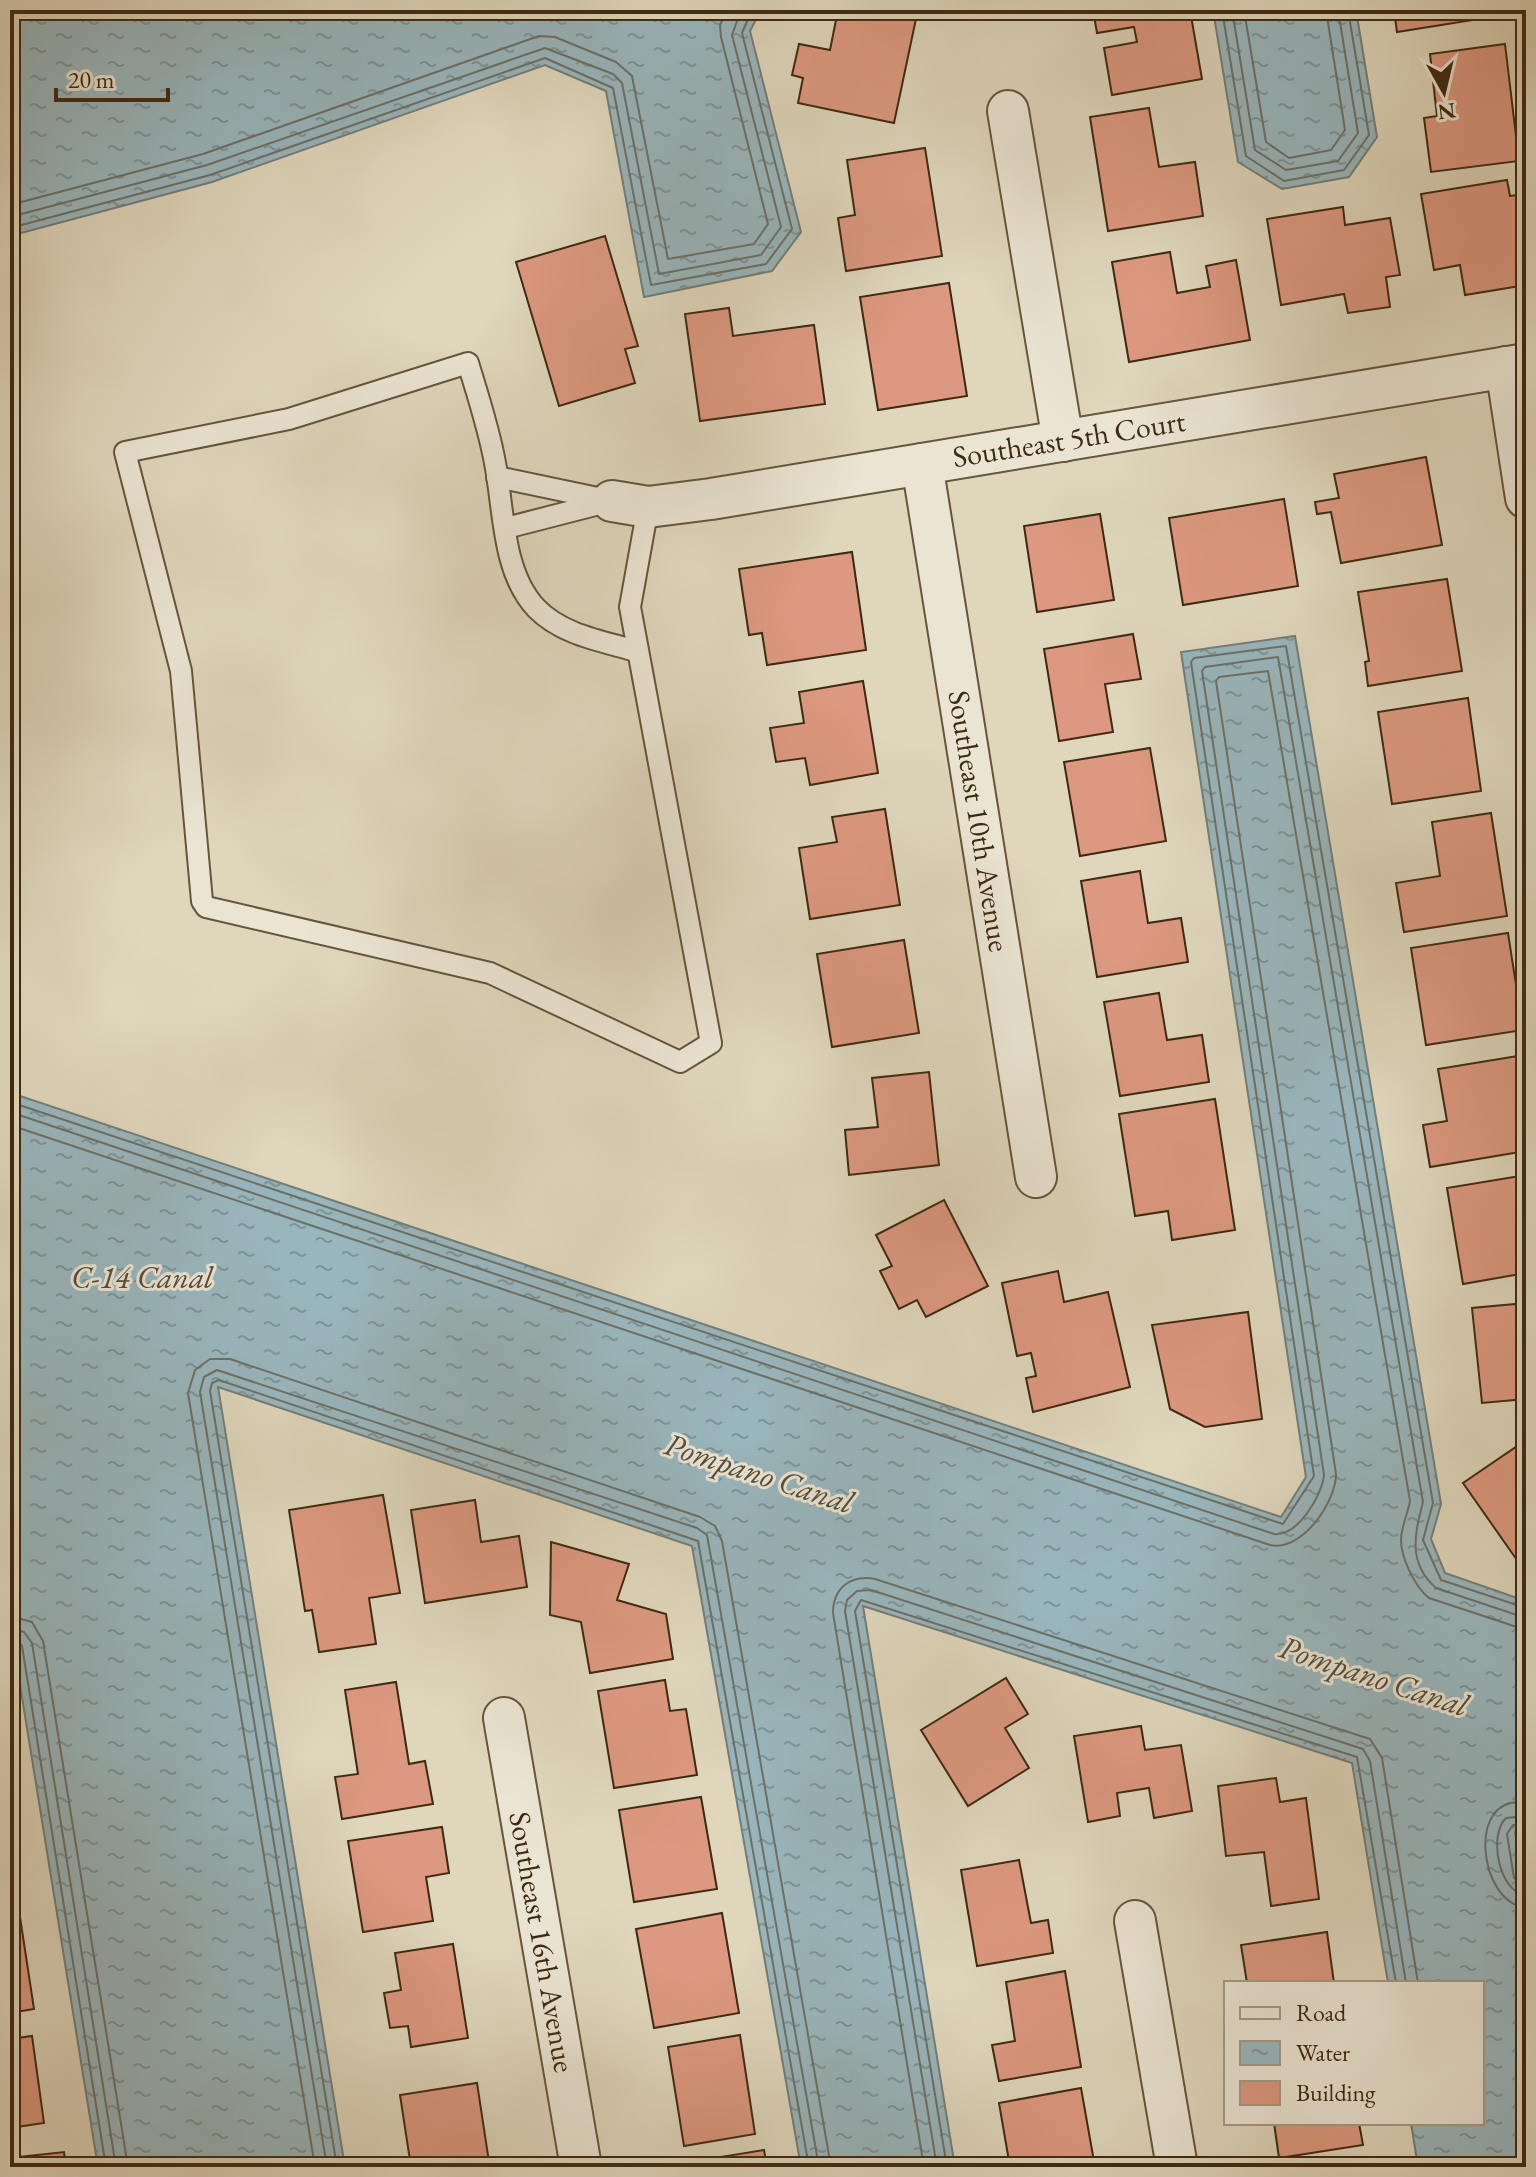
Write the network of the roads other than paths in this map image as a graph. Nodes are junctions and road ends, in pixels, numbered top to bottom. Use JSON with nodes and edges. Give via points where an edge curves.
{"nodes":[{"id":1,"x":1008,"y":111,"type":"dead end"},
{"id":2,"x":1516,"y":365,"type":"edge"},
{"id":3,"x":1063,"y":441,"type":"junction"},
{"id":4,"x":922,"y":464,"type":"junction"},
{"id":5,"x":497,"y":477,"type":"junction"},
{"id":6,"x":1526,"y":498,"type":"edge"},
{"id":7,"x":630,"y":504,"type":"junction"},
{"id":8,"x":506,"y":528,"type":"junction"},
{"id":9,"x":636,"y":651,"type":"junction"},
{"id":10,"x":1036,"y":1177,"type":"dead end"},
{"id":11,"x":504,"y":1718,"type":"dead end"},
{"id":12,"x":1135,"y":1921,"type":"dead end"},
{"id":13,"x":581,"y":2167,"type":"edge"},
{"id":14,"x":1177,"y":2167,"type":"edge"}],
"edges":[{"from":1,"to":3,"type":"street"},
{"from":2,"to":3,"type":"street","name":"Southeast 5th Court"},
{"from":2,"to":6,"type":"street"},
{"from":3,"to":4,"type":"street","name":"Southeast 5th Court"},
{"from":4,"to":7,"type":"street","name":"Southeast 5th Court"},
{"from":4,"to":10,"type":"street","name":"Southeast 10th Avenue"},
{"from":5,"to":7,"type":"lane"},
{"from":5,"to":8,"type":"lane"},
{"from":5,"to":9,"type":"lane","via":[[468,363],[289,419],[125,452],[181,671],[206,907],[490,973],[680,1062],[711,1043]]},
{"from":7,"to":8,"type":"lane"},
{"from":7,"to":9,"type":"lane","via":[[630,607]]},
{"from":8,"to":9,"type":"lane","via":[[521,586],[537,609],[570,632]]},
{"from":11,"to":13,"type":"street","name":"Southeast 16th Avenue"},
{"from":12,"to":14,"type":"street"}]}
